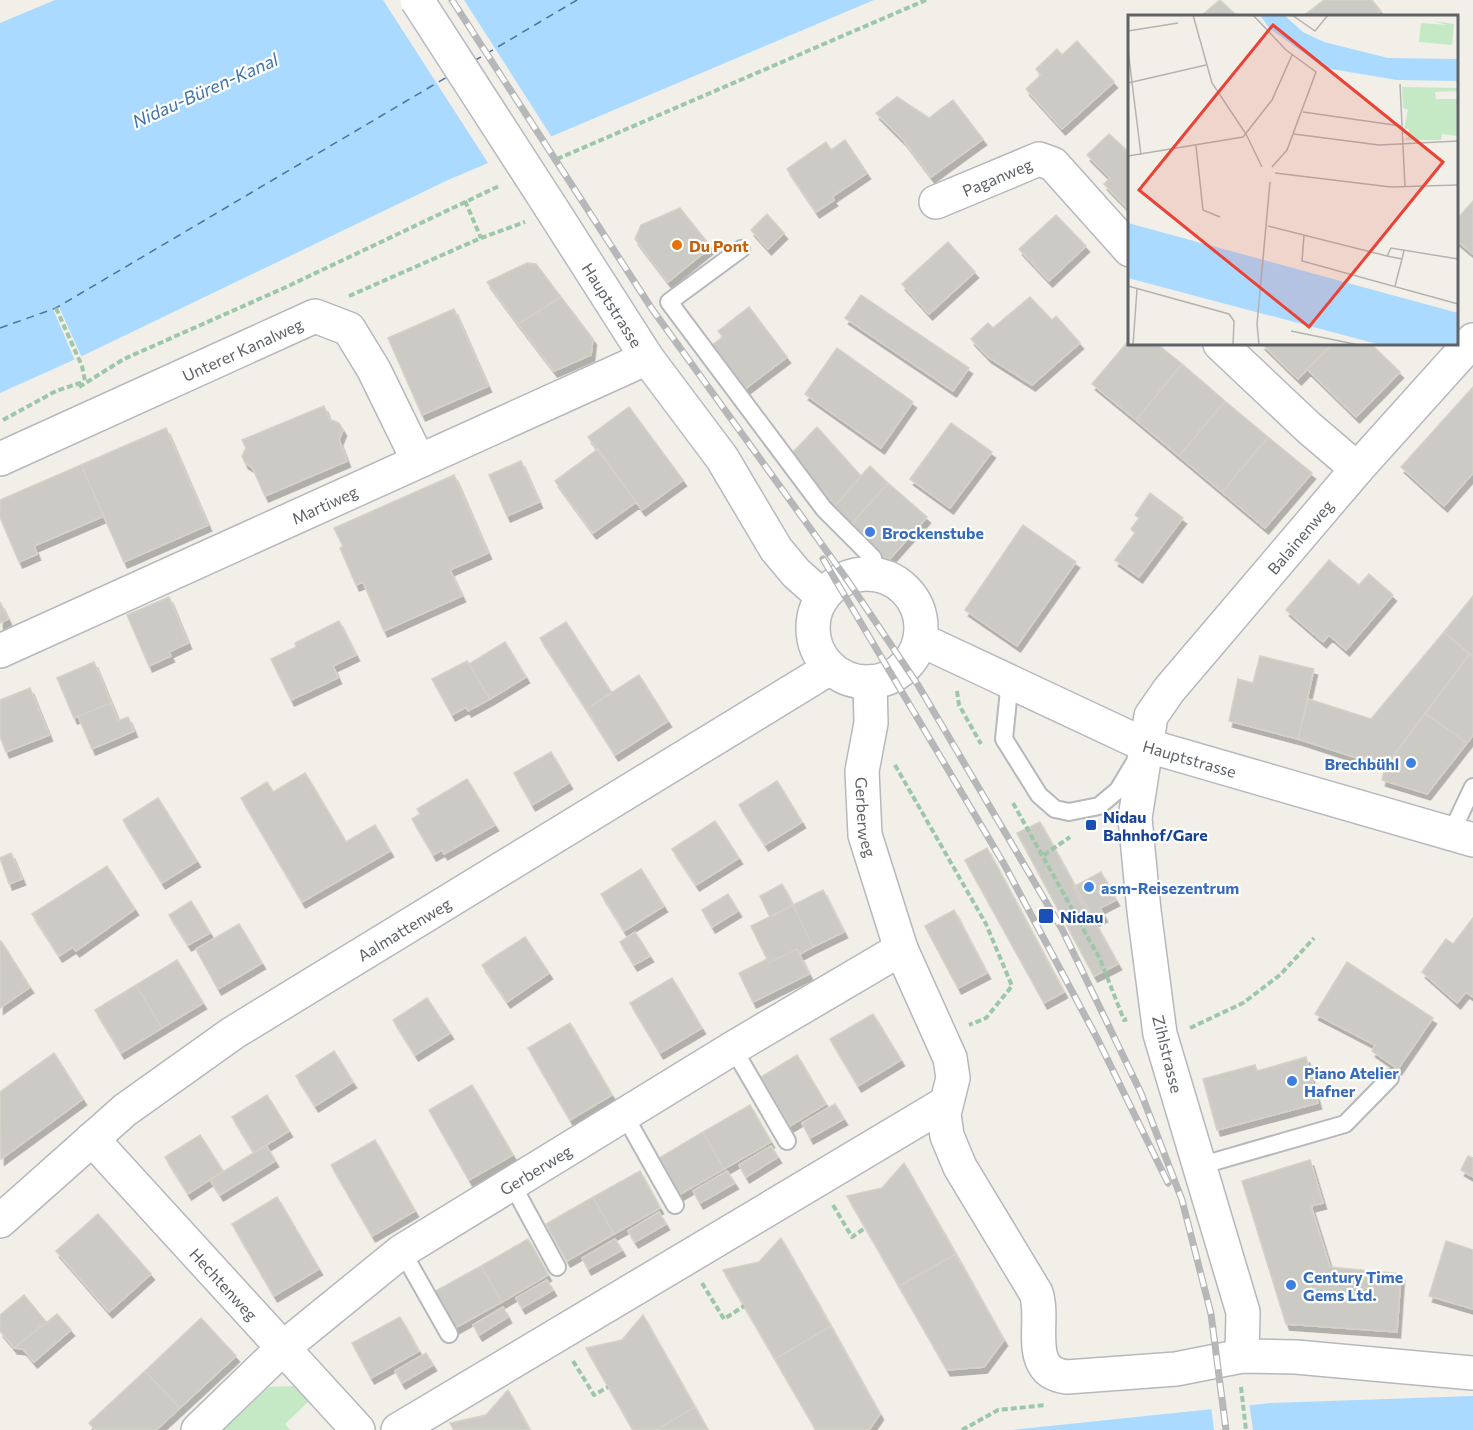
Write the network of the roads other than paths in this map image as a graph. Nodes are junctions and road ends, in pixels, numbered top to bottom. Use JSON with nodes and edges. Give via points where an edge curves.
{"nodes":[{"id":1,"x":417,"y":0,"type":"edge"},
{"id":2,"x":936,"y":202,"type":"dead end"},
{"id":3,"x":1128,"y":248,"type":"edge"},
{"id":4,"x":741,"y":249,"type":"dead end"},
{"id":5,"x":1473,"y":340,"type":"edge"},
{"id":6,"x":1222,"y":345,"type":"edge"},
{"id":7,"x":647,"y":358,"type":"junction"},
{"id":8,"x":0,"y":459,"type":"edge"},
{"id":9,"x":418,"y":460,"type":"junction"},
{"id":10,"x":1358,"y":469,"type":"junction"},
{"id":11,"x":876,"y":574,"type":"junction"},
{"id":12,"x":823,"y":597,"type":"junction"},
{"id":13,"x":921,"y":640,"type":"junction"},
{"id":14,"x":0,"y":651,"type":"edge"},
{"id":15,"x":830,"y":668,"type":"junction"},
{"id":16,"x":1010,"y":680,"type":"junction"},
{"id":17,"x":870,"y":682,"type":"junction"},
{"id":18,"x":1145,"y":745,"type":"junction"},
{"id":19,"x":1473,"y":787,"type":"edge"},
{"id":20,"x":1462,"y":836,"type":"edge"},
{"id":21,"x":901,"y":949,"type":"junction"},
{"id":22,"x":733,"y":1048,"type":"junction"},
{"id":23,"x":1390,"y":1078,"type":"dead end"},
{"id":24,"x":946,"y":1103,"type":"junction"},
{"id":25,"x":625,"y":1116,"type":"junction"},
{"id":26,"x":92,"y":1139,"type":"junction"},
{"id":27,"x":787,"y":1141,"type":"dead end"},
{"id":28,"x":1199,"y":1166,"type":"junction"},
{"id":29,"x":512,"y":1184,"type":"junction"},
{"id":30,"x":675,"y":1205,"type":"dead end"},
{"id":31,"x":0,"y":1221,"type":"edge"},
{"id":32,"x":402,"y":1251,"type":"junction"},
{"id":33,"x":557,"y":1268,"type":"dead end"},
{"id":34,"x":449,"y":1334,"type":"dead end"},
{"id":35,"x":284,"y":1347,"type":"junction"},
{"id":36,"x":1241,"y":1372,"type":"junction"},
{"id":37,"x":1473,"y":1373,"type":"edge"},
{"id":38,"x":198,"y":1430,"type":"edge"},
{"id":39,"x":358,"y":1430,"type":"edge"},
{"id":40,"x":398,"y":1430,"type":"edge"}],
"edges":[{"from":1,"to":7,"type":"street","name":"Hauptstrasse","bridge":true,"via":[[540,213]]},
{"from":2,"to":3,"type":"street","name":"Paganweg","via":[[1039,159],[1053,165]]},
{"from":4,"to":11,"type":"lane","via":[[669,302],[824,509],[873,558]]},
{"from":5,"to":10,"type":"street","name":"Balainenweg"},
{"from":6,"to":10,"type":"street"},
{"from":7,"to":9,"type":"street","name":"Martiweg"},
{"from":7,"to":12,"type":"street","name":"Hauptstrasse","via":[[722,458],[776,549]]},
{"from":8,"to":9,"type":"street","name":"Unterer Kanalweg","via":[[315,316],[349,329],[374,370]]},
{"from":9,"to":14,"type":"street","name":"Martiweg"},
{"from":10,"to":18,"type":"street","name":"Balainenweg","via":[[1207,632],[1151,716]]},
{"from":11,"to":12,"type":"street","via":[[846,578]]},
{"from":11,"to":13,"type":"street","via":[[893,579],[907,590],[922,622]]},
{"from":12,"to":15,"type":"street","via":[[816,611],[815,641]]},
{"from":13,"to":16,"type":"street","name":"Hauptstrasse"},
{"from":13,"to":17,"type":"street","via":[[906,666],[894,675]]},
{"from":15,"to":17,"type":"street","via":[[856,681]]},
{"from":15,"to":26,"type":"street","name":"Aalmattenweg","via":[[233,1033],[161,1082]]},
{"from":16,"to":18,"type":"street","name":"Hauptstrasse"},
{"from":16,"to":18,"type":"lane","via":[[1004,739],[1039,795],[1055,809],[1069,812],[1099,806],[1118,790]]},
{"from":17,"to":21,"type":"street","name":"Gerberweg","via":[[871,723],[862,771],[865,835]]},
{"from":18,"to":20,"type":"street","name":"Hauptstrasse"},
{"from":18,"to":28,"type":"street","name":"Zihlstrasse","via":[[1136,818],[1144,911],[1159,1024]]},
{"from":19,"to":20,"type":"lane"},
{"from":21,"to":22,"type":"street","name":"Gerberweg"},
{"from":21,"to":24,"type":"street","name":"Gerberweg","via":[[945,1048],[953,1078]]},
{"from":22,"to":25,"type":"street","name":"Gerberweg"},
{"from":22,"to":27,"type":"lane"},
{"from":23,"to":28,"type":"lane","via":[[1345,1124]]},
{"from":24,"to":36,"type":"street","via":[[944,1124],[957,1160],[1036,1293],[1041,1310],[1038,1345],[1047,1369],[1067,1377],[1176,1369]]},
{"from":24,"to":40,"type":"street"},
{"from":25,"to":29,"type":"street","name":"Gerberweg"},
{"from":25,"to":30,"type":"lane"},
{"from":26,"to":31,"type":"street","name":"Aalmattenweg"},
{"from":26,"to":35,"type":"street","name":"Hechtenweg"},
{"from":28,"to":36,"type":"street","name":"Zihlstrasse","via":[[1243,1312]]},
{"from":29,"to":32,"type":"street","name":"Gerberweg"},
{"from":29,"to":33,"type":"lane"},
{"from":32,"to":34,"type":"lane"},
{"from":32,"to":35,"type":"street","name":"Gerberweg"},
{"from":35,"to":38,"type":"street","name":"Gerberweg"},
{"from":35,"to":39,"type":"street","name":"Hechtenweg"},
{"from":36,"to":37,"type":"street","via":[[1296,1357]]}]}
